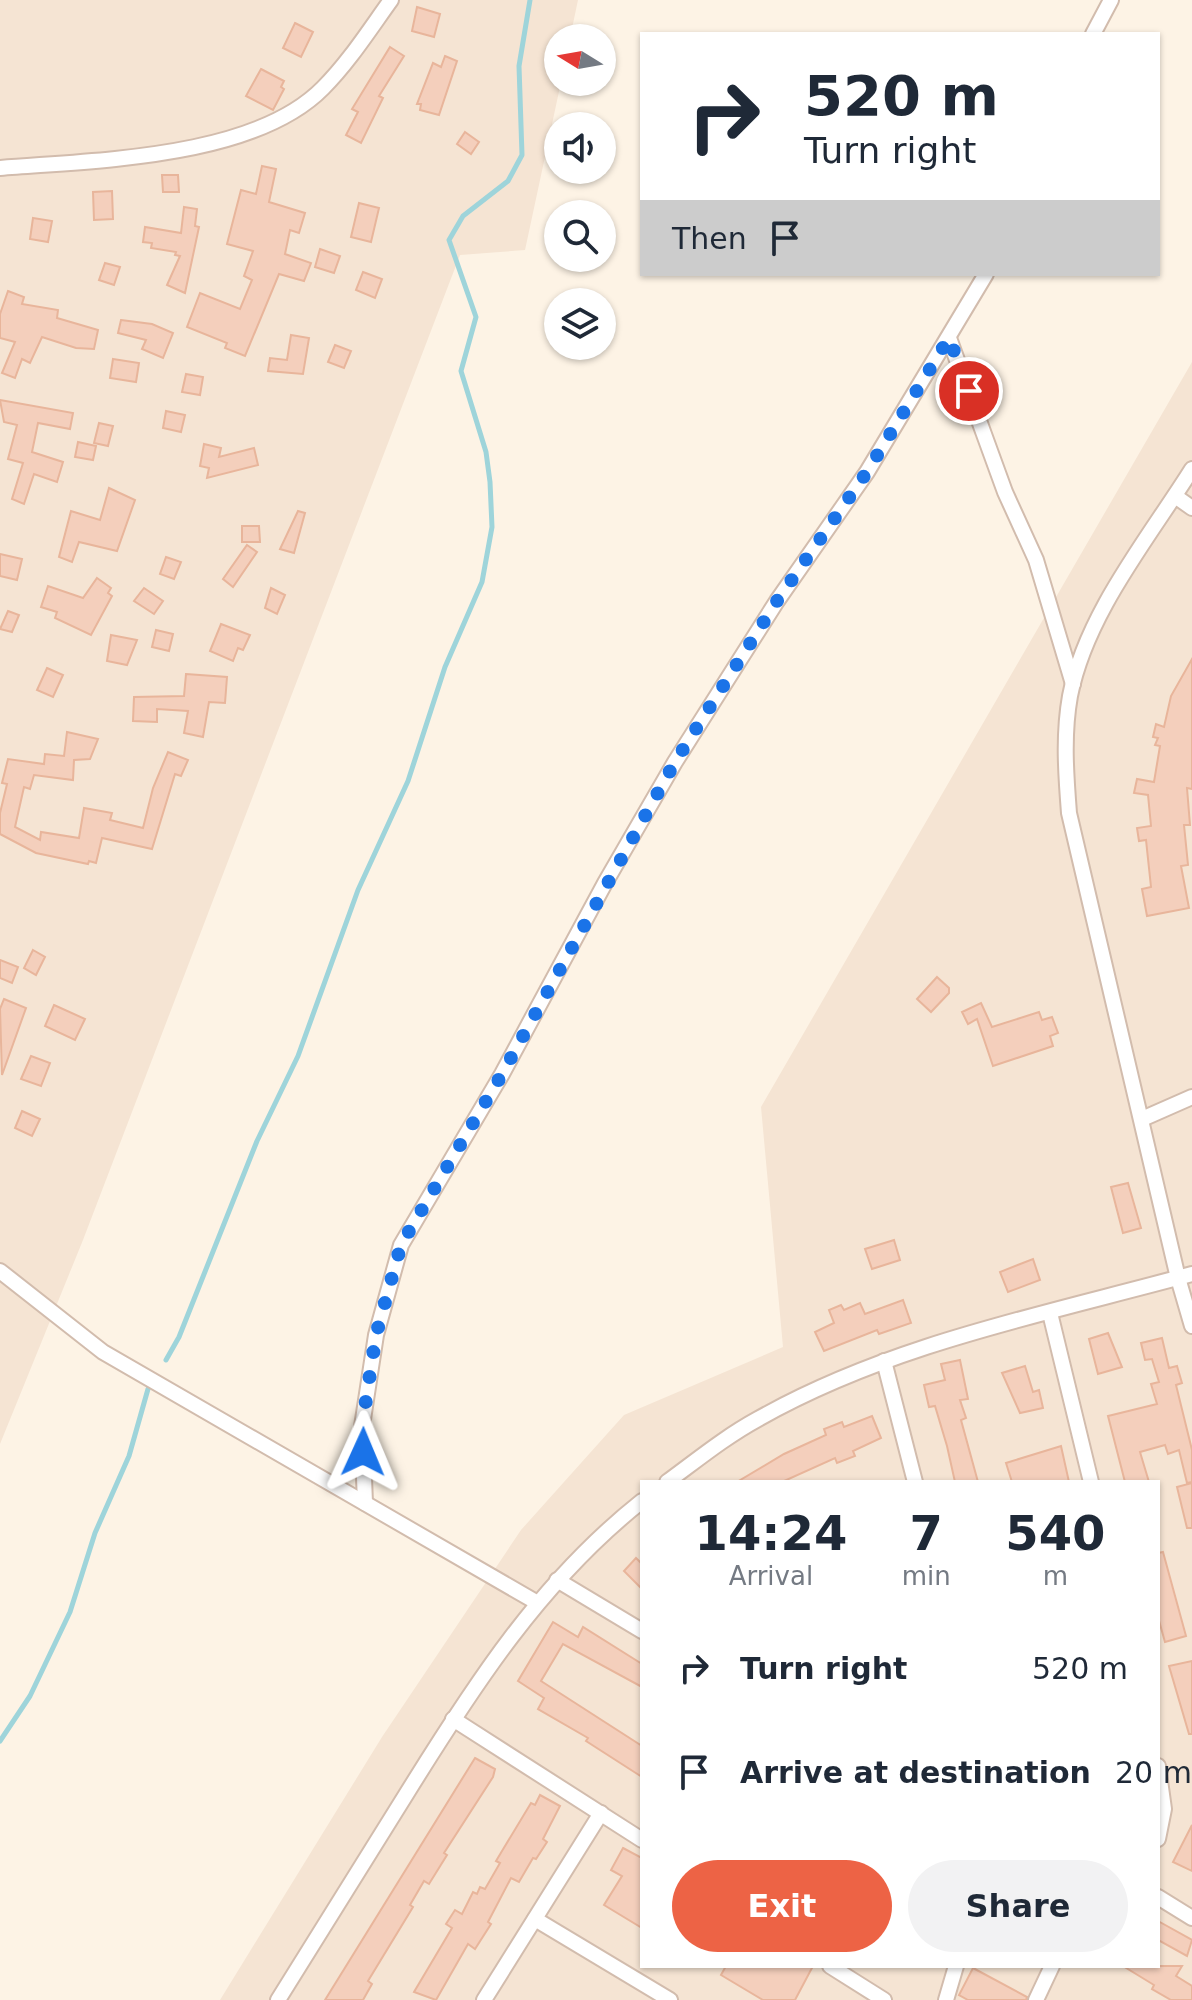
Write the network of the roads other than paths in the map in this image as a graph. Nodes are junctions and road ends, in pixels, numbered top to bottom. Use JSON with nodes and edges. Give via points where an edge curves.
{"nodes":[{"id":1,"x":391,"y":0,"type":"edge"},
{"id":2,"x":1111,"y":0,"type":"edge"},
{"id":3,"x":1094,"y":32,"type":"edge"},
{"id":4,"x":0,"y":168,"type":"edge"},
{"id":5,"x":985,"y":276,"type":"edge"},
{"id":6,"x":949,"y":338,"type":"junction"},
{"id":7,"x":1192,"y":469,"type":"edge"},
{"id":8,"x":1175,"y":496,"type":"junction"},
{"id":9,"x":1192,"y":508,"type":"edge"},
{"id":10,"x":1073,"y":684,"type":"junction"},
{"id":11,"x":1192,"y":1097,"type":"edge"},
{"id":12,"x":1142,"y":1119,"type":"junction"},
{"id":13,"x":0,"y":1271,"type":"edge"},
{"id":14,"x":1185,"y":1276,"type":"edge"},
{"id":15,"x":1050,"y":1313,"type":"junction"},
{"id":16,"x":1192,"y":1326,"type":"edge"},
{"id":17,"x":884,"y":1361,"type":"junction"},
{"id":18,"x":670,"y":1480,"type":"edge"},
{"id":19,"x":914,"y":1480,"type":"edge"},
{"id":20,"x":1091,"y":1480,"type":"edge"},
{"id":21,"x":365,"y":1503,"type":"junction"},
{"id":22,"x":640,"y":1503,"type":"edge"},
{"id":23,"x":557,"y":1580,"type":"junction"},
{"id":24,"x":536,"y":1602,"type":"junction"},
{"id":25,"x":640,"y":1630,"type":"edge"},
{"id":26,"x":453,"y":1719,"type":"junction"},
{"id":27,"x":1160,"y":1780,"type":"edge"},
{"id":28,"x":601,"y":1813,"type":"junction"},
{"id":29,"x":1160,"y":1829,"type":"edge"},
{"id":30,"x":640,"y":1839,"type":"edge"},
{"id":31,"x":1160,"y":1898,"type":"edge"},
{"id":32,"x":1192,"y":1918,"type":"edge"},
{"id":33,"x":535,"y":1919,"type":"junction"},
{"id":34,"x":833,"y":1968,"type":"edge"},
{"id":35,"x":955,"y":1968,"type":"edge"},
{"id":36,"x":1051,"y":1968,"type":"edge"},
{"id":37,"x":278,"y":2000,"type":"edge"},
{"id":38,"x":484,"y":2000,"type":"edge"},
{"id":39,"x":670,"y":2000,"type":"edge"},
{"id":40,"x":884,"y":2000,"type":"edge"},
{"id":41,"x":946,"y":2000,"type":"edge"},
{"id":42,"x":1036,"y":2000,"type":"edge"}],
"edges":[{"from":1,"to":4,"type":"street","via":[[322,89],[272,122],[160,153]]},
{"from":2,"to":3,"type":"street"},
{"from":5,"to":6,"type":"street"},
{"from":6,"to":10,"type":"street","via":[[1005,492],[1036,560]]},
{"from":6,"to":21,"type":"street","via":[[675,762],[401,1245],[376,1335],[362,1426]]},
{"from":7,"to":8,"type":"street"},
{"from":8,"to":9,"type":"street"},
{"from":8,"to":10,"type":"street","via":[[1108,602]]},
{"from":10,"to":12,"type":"street","via":[[1066,738],[1069,813]]},
{"from":11,"to":12,"type":"street"},
{"from":12,"to":14,"type":"street"},
{"from":13,"to":21,"type":"street","via":[[103,1352]]},
{"from":14,"to":15,"type":"street"},
{"from":14,"to":16,"type":"street"},
{"from":15,"to":17,"type":"street"},
{"from":15,"to":20,"type":"street"},
{"from":17,"to":18,"type":"street","via":[[760,1418]]},
{"from":17,"to":19,"type":"street"},
{"from":21,"to":24,"type":"street"},
{"from":22,"to":23,"type":"street"},
{"from":23,"to":24,"type":"street"},
{"from":23,"to":25,"type":"street"},
{"from":24,"to":26,"type":"street"},
{"from":26,"to":28,"type":"street"},
{"from":26,"to":37,"type":"street"},
{"from":27,"to":29,"type":"street","via":[[1164,1809]]},
{"from":28,"to":30,"type":"street"},
{"from":28,"to":33,"type":"street"},
{"from":31,"to":32,"type":"street"},
{"from":33,"to":38,"type":"street"},
{"from":33,"to":39,"type":"street"},
{"from":34,"to":40,"type":"street"},
{"from":35,"to":41,"type":"street"},
{"from":36,"to":42,"type":"street"}]}
